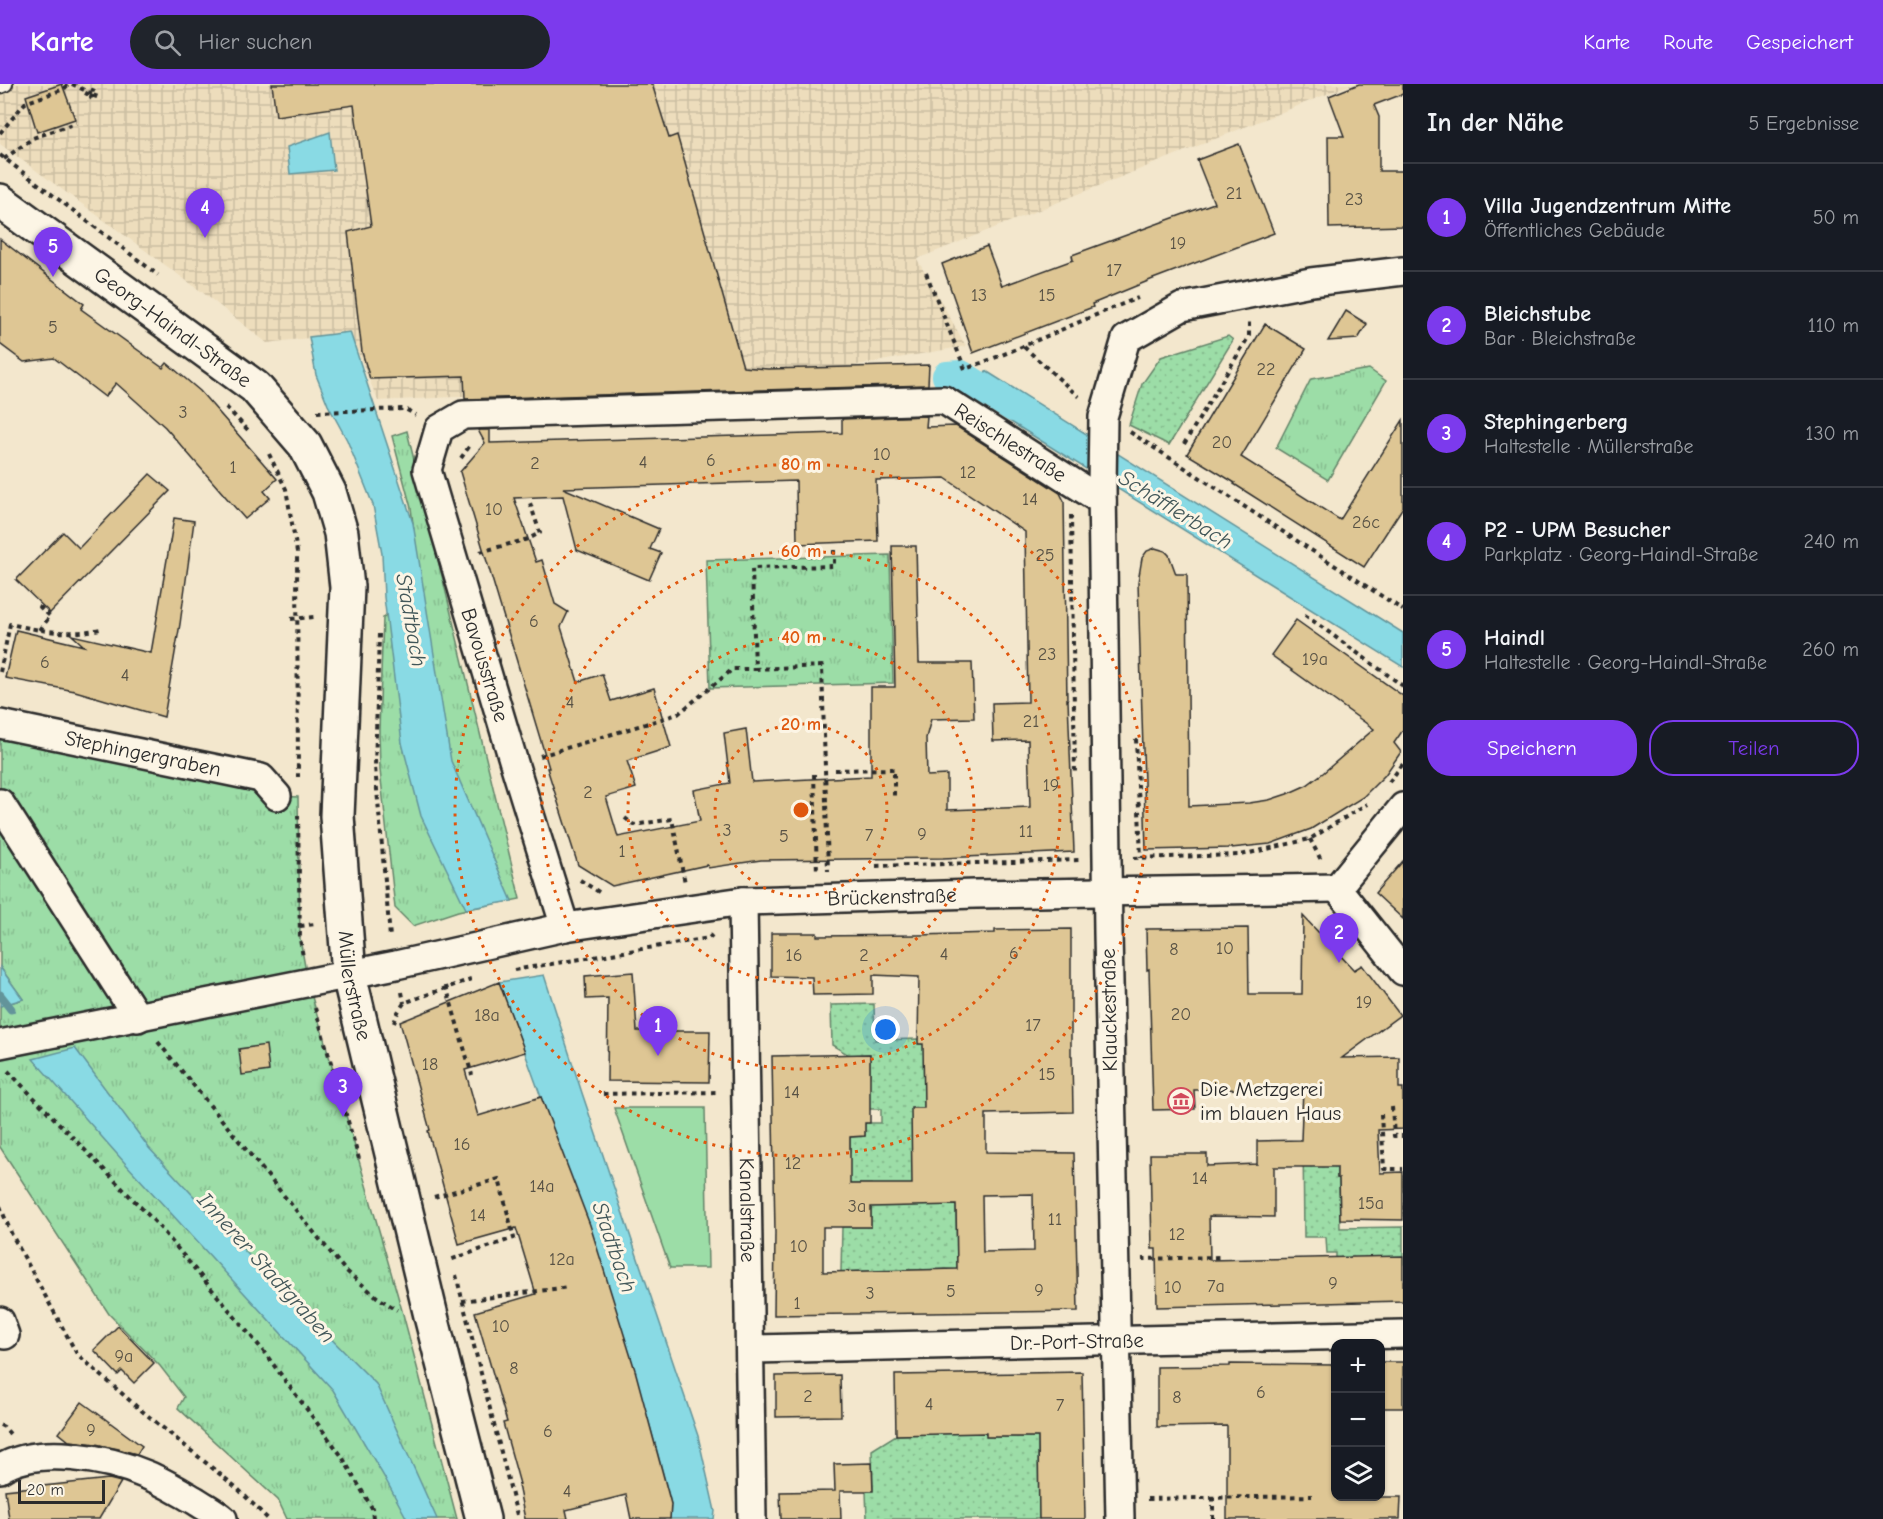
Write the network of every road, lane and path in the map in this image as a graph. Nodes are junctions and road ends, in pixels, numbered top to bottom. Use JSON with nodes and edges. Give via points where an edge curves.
{"nodes":[{"id":1,"x":5,"y":84,"type":"edge"},
{"id":2,"x":70,"y":84,"type":"edge"},
{"id":3,"x":0,"y":86,"type":"edge"},
{"id":4,"x":86,"y":93,"type":"dead end"},
{"id":5,"x":76,"y":123,"type":"dead end"},
{"id":6,"x":0,"y":133,"type":"edge"},
{"id":7,"x":0,"y":155,"type":"edge"},
{"id":8,"x":4,"y":159,"type":"junction"},
{"id":9,"x":0,"y":201,"type":"edge"},
{"id":10,"x":1403,"y":272,"type":"edge"},
{"id":11,"x":926,"y":273,"type":"dead end"},
{"id":12,"x":166,"y":280,"type":"dead end"},
{"id":13,"x":1143,"y":296,"type":"dead end"},
{"id":14,"x":1240,"y":320,"type":"dead end"},
{"id":15,"x":1024,"y":347,"type":"junction"},
{"id":16,"x":223,"y":403,"type":"dead end"},
{"id":17,"x":310,"y":404,"type":"dead end"},
{"id":18,"x":379,"y":409,"type":"dead end"},
{"id":19,"x":329,"y":411,"type":"dead end"},
{"id":20,"x":1103,"y":417,"type":"junction"},
{"id":21,"x":470,"y":426,"type":"junction"},
{"id":22,"x":313,"y":433,"type":"junction"},
{"id":23,"x":253,"y":436,"type":"dead end"},
{"id":24,"x":1184,"y":444,"type":"dead end"},
{"id":25,"x":268,"y":452,"type":"dead end"},
{"id":26,"x":458,"y":462,"type":"dead end"},
{"id":27,"x":1095,"y":492,"type":"junction"},
{"id":28,"x":529,"y":500,"type":"dead end"},
{"id":29,"x":834,"y":550,"type":"dead end"},
{"id":30,"x":453,"y":560,"type":"junction"},
{"id":31,"x":42,"y":605,"type":"dead end"},
{"id":32,"x":1403,"y":610,"type":"edge"},
{"id":33,"x":1305,"y":615,"type":"dead end"},
{"id":34,"x":100,"y":629,"type":"dead end"},
{"id":35,"x":40,"y":630,"type":"junction"},
{"id":36,"x":379,"y":632,"type":"dead end"},
{"id":37,"x":755,"y":669,"type":"junction"},
{"id":38,"x":0,"y":672,"type":"edge"},
{"id":39,"x":1403,"y":686,"type":"edge"},
{"id":40,"x":0,"y":724,"type":"edge"},
{"id":41,"x":514,"y":763,"type":"junction"},
{"id":42,"x":1403,"y":764,"type":"edge"},
{"id":43,"x":835,"y":770,"type":"dead end"},
{"id":44,"x":814,"y":774,"type":"dead end"},
{"id":45,"x":1075,"y":777,"type":"dead end"},
{"id":46,"x":291,"y":797,"type":"junction"},
{"id":47,"x":1392,"y":799,"type":"edge"},
{"id":48,"x":894,"y":800,"type":"dead end"},
{"id":49,"x":1375,"y":800,"type":"dead end"},
{"id":50,"x":0,"y":803,"type":"edge"},
{"id":51,"x":625,"y":818,"type":"dead end"},
{"id":52,"x":1077,"y":849,"type":"dead end"},
{"id":53,"x":1106,"y":859,"type":"junction"},
{"id":54,"x":1077,"y":860,"type":"junction"},
{"id":55,"x":867,"y":867,"type":"dead end"},
{"id":56,"x":828,"y":869,"type":"junction"},
{"id":57,"x":838,"y":869,"type":"dead end"},
{"id":58,"x":805,"y":870,"type":"dead end"},
{"id":59,"x":817,"y":870,"type":"junction"},
{"id":60,"x":578,"y":878,"type":"dead end"},
{"id":61,"x":692,"y":881,"type":"dead end"},
{"id":62,"x":685,"y":882,"type":"junction"},
{"id":63,"x":675,"y":884,"type":"dead end"},
{"id":64,"x":1337,"y":888,"type":"junction"},
{"id":65,"x":1078,"y":892,"type":"junction"},
{"id":66,"x":1107,"y":892,"type":"junction"},
{"id":67,"x":609,"y":894,"type":"dead end"},
{"id":68,"x":824,"y":899,"type":"junction"},
{"id":69,"x":743,"y":901,"type":"junction"},
{"id":70,"x":690,"y":909,"type":"junction"},
{"id":71,"x":565,"y":927,"type":"junction"},
{"id":72,"x":437,"y":956,"type":"junction"},
{"id":73,"x":396,"y":965,"type":"junction"},
{"id":74,"x":541,"y":966,"type":"dead end"},
{"id":75,"x":507,"y":971,"type":"dead end"},
{"id":76,"x":1403,"y":971,"type":"edge"},
{"id":77,"x":349,"y":975,"type":"junction"},
{"id":78,"x":481,"y":976,"type":"dead end"},
{"id":79,"x":308,"y":983,"type":"junction"},
{"id":80,"x":446,"y":988,"type":"junction"},
{"id":81,"x":404,"y":1003,"type":"junction"},
{"id":82,"x":138,"y":1018,"type":"junction"},
{"id":83,"x":393,"y":1026,"type":"dead end"},
{"id":84,"x":3,"y":1057,"type":"edge"},
{"id":85,"x":472,"y":1075,"type":"dead end"},
{"id":86,"x":746,"y":1092,"type":"junction"},
{"id":87,"x":603,"y":1094,"type":"dead end"},
{"id":88,"x":1392,"y":1107,"type":"dead end"},
{"id":89,"x":1381,"y":1114,"type":"dead end"},
{"id":90,"x":1403,"y":1136,"type":"edge"},
{"id":91,"x":1403,"y":1169,"type":"edge"},
{"id":92,"x":433,"y":1185,"type":"dead end"},
{"id":93,"x":436,"y":1196,"type":"junction"},
{"id":94,"x":0,"y":1206,"type":"edge"},
{"id":95,"x":405,"y":1206,"type":"junction"},
{"id":96,"x":439,"y":1207,"type":"dead end"},
{"id":97,"x":449,"y":1249,"type":"dead end"},
{"id":98,"x":1114,"y":1259,"type":"junction"},
{"id":99,"x":452,"y":1260,"type":"junction"},
{"id":100,"x":1219,"y":1260,"type":"dead end"},
{"id":101,"x":420,"y":1269,"type":"junction"},
{"id":102,"x":569,"y":1287,"type":"dead end"},
{"id":103,"x":462,"y":1301,"type":"junction"},
{"id":104,"x":416,"y":1311,"type":"junction"},
{"id":105,"x":1403,"y":1334,"type":"edge"},
{"id":106,"x":1116,"y":1340,"type":"junction"},
{"id":107,"x":750,"y":1348,"type":"junction"},
{"id":108,"x":0,"y":1469,"type":"edge"},
{"id":109,"x":1312,"y":1496,"type":"dead end"},
{"id":110,"x":1213,"y":1497,"type":"junction"},
{"id":111,"x":1119,"y":1509,"type":"edge"},
{"id":112,"x":223,"y":1519,"type":"edge"},
{"id":113,"x":268,"y":1519,"type":"edge"},
{"id":114,"x":373,"y":1519,"type":"edge"},
{"id":115,"x":483,"y":1519,"type":"edge"},
{"id":116,"x":518,"y":1519,"type":"edge"},
{"id":117,"x":752,"y":1519,"type":"edge"},
{"id":118,"x":1213,"y":1519,"type":"edge"}],
"edges":[{"from":1,"to":3,"type":"lane"},
{"from":2,"to":4,"type":"path","bridge":true,"via":[[93,94],[94,100],[97,92],[90,89],[87,94]]},
{"from":2,"to":6,"type":"path","via":[[25,103]]},
{"from":5,"to":8,"type":"path","via":[[33,138]]},
{"from":7,"to":8,"type":"path"},
{"from":8,"to":12,"type":"path"},
{"from":9,"to":22,"type":"street","name":"Georg-Haindl-Straße"},
{"from":10,"to":20,"type":"street","name":"Reischlestraße","via":[[1311,282],[1182,308],[1126,339]]},
{"from":11,"to":15,"type":"path","via":[[965,369]]},
{"from":13,"to":15,"type":"path"},
{"from":14,"to":24,"type":"path","via":[[1249,318],[1249,336]]},
{"from":15,"to":20,"type":"path"},
{"from":16,"to":23,"type":"path"},
{"from":17,"to":22,"type":"path"},
{"from":18,"to":19,"type":"path"},
{"from":20,"to":27,"type":"street","name":"Reischlestraße"},
{"from":20,"to":32,"type":"path"},
{"from":21,"to":26,"type":"path"},
{"from":21,"to":27,"type":"street","name":"Reischlestraße","via":[[944,400]]},
{"from":21,"to":30,"type":"street","name":"Bavousstraße","via":[[439,429],[427,470]]},
{"from":22,"to":77,"type":"street","name":"Müllerstraße","via":[[340,533],[347,587],[337,816]]},
{"from":25,"to":46,"type":"path","via":[[286,489],[297,552]]},
{"from":27,"to":45,"type":"path","via":[[1073,501],[1070,518]]},
{"from":27,"to":53,"type":"street","name":"Klauckestraße"},
{"from":28,"to":30,"type":"path","via":[[540,533]]},
{"from":29,"to":37,"type":"path","via":[[834,566],[752,568]]},
{"from":30,"to":41,"type":"street","name":"Bavousstraße"},
{"from":31,"to":35,"type":"path","via":[[50,616]]},
{"from":33,"to":39,"type":"path"},
{"from":34,"to":35,"type":"path","via":[[79,634]]},
{"from":35,"to":38,"type":"path","via":[[10,624]]},
{"from":36,"to":73,"type":"path","via":[[375,767],[388,925]]},
{"from":37,"to":41,"type":"path","via":[[733,669],[678,714]]},
{"from":37,"to":56,"type":"path","via":[[822,666]]},
{"from":40,"to":46,"type":"street","name":"Stephingergraben","via":[[261,778]]},
{"from":41,"to":71,"type":"street","name":"Bavousstraße"},
{"from":42,"to":47,"type":"path"},
{"from":43,"to":48,"type":"path","via":[[894,769]]},
{"from":44,"to":59,"type":"path"},
{"from":46,"to":79,"type":"path","via":[[300,939]]},
{"from":47,"to":64,"type":"street"},
{"from":49,"to":53,"type":"path","via":[[1310,839],[1241,855]]},
{"from":50,"to":82,"type":"street"},
{"from":51,"to":62,"type":"path","via":[[634,825],[672,819]]},
{"from":52,"to":54,"type":"path"},
{"from":53,"to":54,"type":"path"},
{"from":53,"to":66,"type":"street","name":"Klauckestraße"},
{"from":54,"to":55,"type":"path"},
{"from":54,"to":65,"type":"path"},
{"from":56,"to":57,"type":"path"},
{"from":56,"to":59,"type":"path"},
{"from":56,"to":68,"type":"path"},
{"from":58,"to":59,"type":"path"},
{"from":59,"to":68,"type":"path"},
{"from":60,"to":67,"type":"path","via":[[601,894]]},
{"from":61,"to":62,"type":"path"},
{"from":62,"to":63,"type":"path"},
{"from":62,"to":70,"type":"path"},
{"from":64,"to":66,"type":"street","name":"Brückenstraße"},
{"from":64,"to":76,"type":"street"},
{"from":65,"to":66,"type":"street","name":"Brückenstraße"},
{"from":65,"to":68,"type":"street","name":"Brückenstraße"},
{"from":66,"to":98,"type":"street","name":"Klauckestraße"},
{"from":68,"to":69,"type":"street","name":"Brückenstraße"},
{"from":69,"to":70,"type":"street","name":"Brückenstraße"},
{"from":69,"to":86,"type":"street","name":"Kanalstraße"},
{"from":70,"to":71,"type":"street","name":"Brückenstraße"},
{"from":71,"to":72,"type":"street","name":"Brückenstraße"},
{"from":72,"to":73,"type":"street","name":"Brückenstraße"},
{"from":72,"to":80,"type":"path"},
{"from":73,"to":77,"type":"street","name":"Brückenstraße"},
{"from":73,"to":81,"type":"path"},
{"from":74,"to":75,"type":"path"},
{"from":77,"to":79,"type":"street","name":"Brückenstraße"},
{"from":77,"to":95,"type":"street","name":"Müllerstraße"},
{"from":78,"to":80,"type":"path"},
{"from":79,"to":82,"type":"street","name":"Brückenstraße"},
{"from":80,"to":81,"type":"path"},
{"from":80,"to":85,"type":"path"},
{"from":81,"to":83,"type":"path"},
{"from":82,"to":84,"type":"street","name":"Brückenstraße"},
{"from":82,"to":104,"type":"path","via":[[344,1269],[377,1297]]},
{"from":84,"to":114,"type":"path","via":[[12,1078],[157,1224],[261,1348],[340,1455],[372,1508]]},
{"from":86,"to":87,"type":"path"},
{"from":86,"to":107,"type":"street","name":"Kanalstraße"},
{"from":88,"to":90,"type":"path","via":[[1394,1136]]},
{"from":89,"to":91,"type":"path","via":[[1384,1169]]},
{"from":92,"to":93,"type":"path"},
{"from":93,"to":95,"type":"path"},
{"from":93,"to":96,"type":"path"},
{"from":93,"to":99,"type":"path","via":[[499,1179],[514,1238]]},
{"from":94,"to":113,"type":"path","via":[[77,1354],[237,1488]]},
{"from":95,"to":101,"type":"street","name":"Müllerstraße"},
{"from":97,"to":99,"type":"path"},
{"from":98,"to":100,"type":"path"},
{"from":98,"to":106,"type":"street","name":"Klauckestraße"},
{"from":99,"to":101,"type":"path"},
{"from":99,"to":103,"type":"path"},
{"from":101,"to":104,"type":"street","name":"Müllerstraße"},
{"from":102,"to":103,"type":"path"},
{"from":103,"to":104,"type":"path"},
{"from":103,"to":116,"type":"path"},
{"from":104,"to":115,"type":"street","name":"Müllerstraße"},
{"from":105,"to":106,"type":"street","name":"Dr.-Port-Straße"},
{"from":106,"to":107,"type":"street","name":"Dr.-Port-Straße"},
{"from":106,"to":111,"type":"street","name":"Klauckestraße"},
{"from":107,"to":117,"type":"street","name":"Kanalstraße"},
{"from":108,"to":112,"type":"street","via":[[9,1463],[53,1457],[109,1462],[148,1475]]},
{"from":109,"to":110,"type":"path"},
{"from":110,"to":111,"type":"path"},
{"from":110,"to":118,"type":"path"}]}
